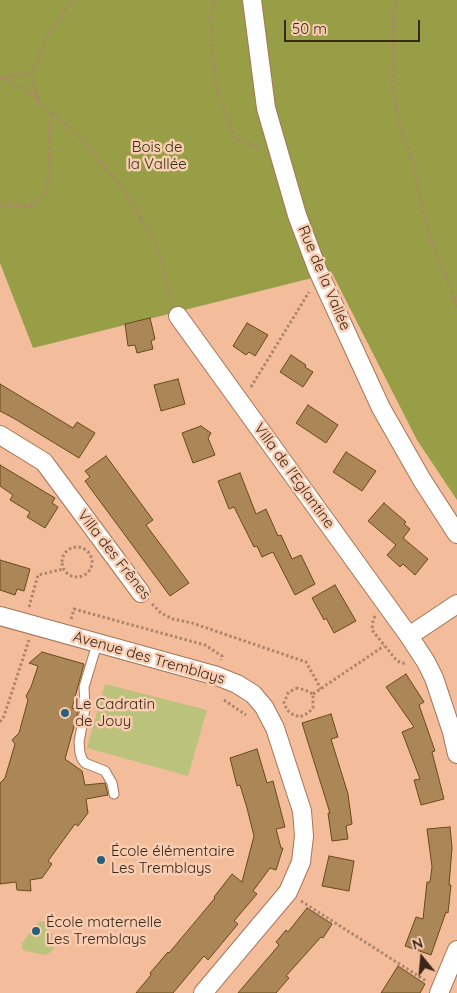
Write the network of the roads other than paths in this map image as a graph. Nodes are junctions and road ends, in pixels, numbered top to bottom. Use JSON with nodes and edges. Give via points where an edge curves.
{"nodes":[{"id":1,"x":252,"y":0,"type":"edge"},
{"id":2,"x":178,"y":316,"type":"road end"},
{"id":3,"x":0,"y":435,"type":"edge"},
{"id":4,"x":457,"y":534,"type":"edge"},
{"id":5,"x":141,"y":593,"type":"road end"},
{"id":6,"x":457,"y":604,"type":"edge"},
{"id":7,"x":0,"y":616,"type":"edge"},
{"id":8,"x":409,"y":636,"type":"junction"},
{"id":9,"x":97,"y":644,"type":"junction"},
{"id":10,"x":457,"y":754,"type":"edge"},
{"id":11,"x":114,"y":794,"type":"dead end"},
{"id":12,"x":457,"y":950,"type":"edge"},
{"id":13,"x":440,"y":991,"type":"edge"},
{"id":14,"x":203,"y":993,"type":"edge"}],
"edges":[{"from":1,"to":4,"type":"street","name":"Rue de la Vallée","via":[[266,108],[297,215],[318,271],[382,408]]},
{"from":2,"to":8,"type":"street","name":"Villa de l'Eglantine"},
{"from":3,"to":5,"type":"street","name":"Villa des Frênes","via":[[44,462]]},
{"from":6,"to":8,"type":"street"},
{"from":7,"to":9,"type":"street","name":"Avenue des Tremblays"},
{"from":8,"to":10,"type":"street","name":"Villa de l'Eglantine","via":[[434,678]]},
{"from":9,"to":11,"type":"lane","via":[[84,686],[80,753],[85,763],[105,771]]},
{"from":9,"to":14,"type":"street","name":"Avenue des Tremblays","via":[[217,676],[253,694],[275,728],[302,811],[301,862],[288,892]]},
{"from":12,"to":13,"type":"street"}]}
